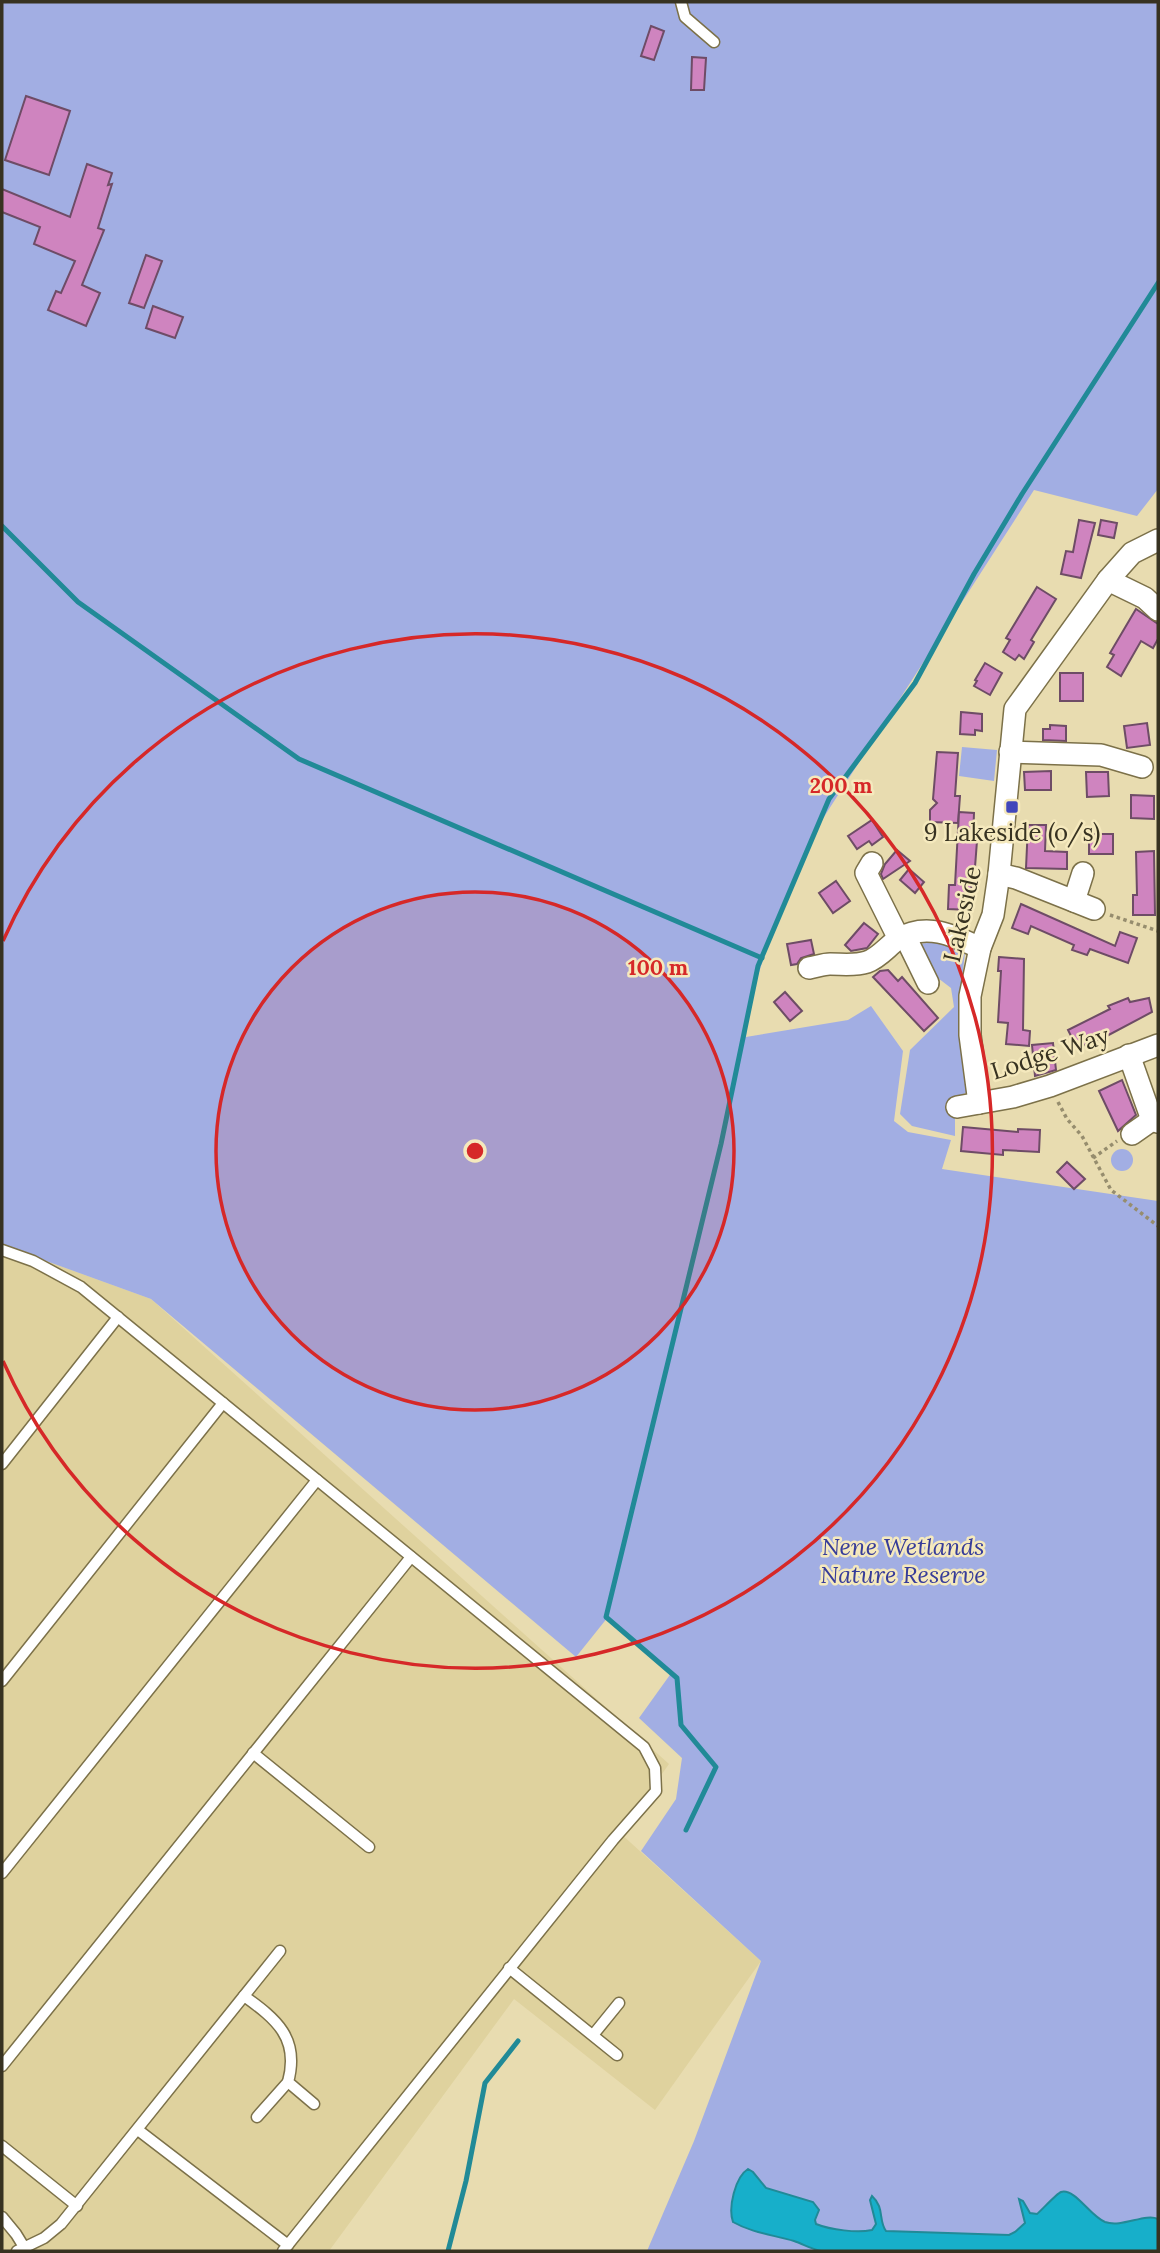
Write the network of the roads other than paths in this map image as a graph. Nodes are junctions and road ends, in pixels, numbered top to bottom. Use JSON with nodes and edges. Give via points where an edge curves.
{"nodes":[{"id":1,"x":681,"y":2,"type":"edge"},
{"id":2,"x":714,"y":42,"type":"dead end"},
{"id":3,"x":1158,"y":540,"type":"edge"},
{"id":4,"x":1108,"y":580,"type":"junction"},
{"id":5,"x":1158,"y":610,"type":"edge"},
{"id":6,"x":1010,"y":752,"type":"junction"},
{"id":7,"x":1142,"y":767,"type":"dead end"},
{"id":8,"x":872,"y":863,"type":"dead end"},
{"id":9,"x":1083,"y":873,"type":"dead end"},
{"id":10,"x":999,"y":874,"type":"junction"},
{"id":11,"x":1074,"y":901,"type":"junction"},
{"id":12,"x":1094,"y":909,"type":"road end"},
{"id":13,"x":902,"y":937,"type":"junction"},
{"id":14,"x":980,"y":948,"type":"junction"},
{"id":15,"x":809,"y":968,"type":"dead end"},
{"id":16,"x":928,"y":983,"type":"dead end"},
{"id":17,"x":1158,"y":1045,"type":"edge"},
{"id":18,"x":1129,"y":1055,"type":"junction"},
{"id":19,"x":979,"y":1102,"type":"junction"},
{"id":20,"x":957,"y":1107,"type":"dead end"},
{"id":21,"x":1155,"y":1121,"type":"edge"},
{"id":22,"x":1132,"y":1134,"type":"road end"},
{"id":23,"x":2,"y":1250,"type":"edge"},
{"id":24,"x":118,"y":1317,"type":"junction"},
{"id":25,"x":223,"y":1403,"type":"junction"},
{"id":26,"x":2,"y":1464,"type":"edge"},
{"id":27,"x":317,"y":1480,"type":"junction"},
{"id":28,"x":411,"y":1557,"type":"junction"},
{"id":29,"x":2,"y":1681,"type":"edge"},
{"id":30,"x":253,"y":1753,"type":"junction"},
{"id":31,"x":369,"y":1847,"type":"dead end"},
{"id":32,"x":2,"y":1873,"type":"edge"},
{"id":33,"x":280,"y":1951,"type":"dead end"},
{"id":34,"x":509,"y":1968,"type":"junction"},
{"id":35,"x":244,"y":1996,"type":"junction"},
{"id":36,"x":619,"y":2003,"type":"dead end"},
{"id":37,"x":593,"y":2035,"type":"junction"},
{"id":38,"x":617,"y":2055,"type":"dead end"},
{"id":39,"x":2,"y":2066,"type":"edge"},
{"id":40,"x":288,"y":2082,"type":"junction"},
{"id":41,"x":314,"y":2104,"type":"dead end"},
{"id":42,"x":257,"y":2117,"type":"dead end"},
{"id":43,"x":138,"y":2130,"type":"junction"},
{"id":44,"x":2,"y":2146,"type":"edge"},
{"id":45,"x":76,"y":2206,"type":"junction"},
{"id":46,"x":2,"y":2217,"type":"edge"},
{"id":47,"x":285,"y":2248,"type":"edge"},
{"id":48,"x":20,"y":2249,"type":"edge"}],
"edges":[{"from":1,"to":2,"type":"lane","via":[[685,17]]},
{"from":3,"to":4,"type":"street","name":"Lakeside","via":[[1132,553]]},
{"from":4,"to":5,"type":"street","via":[[1145,598]]},
{"from":4,"to":6,"type":"street","name":"Lakeside","via":[[1015,709]]},
{"from":6,"to":7,"type":"street","via":[[1101,755]]},
{"from":6,"to":10,"type":"street","name":"Lakeside"},
{"from":8,"to":13,"type":"street","via":[[866,873]]},
{"from":9,"to":11,"type":"street"},
{"from":10,"to":11,"type":"street"},
{"from":10,"to":14,"type":"street","name":"Lakeside","via":[[993,915]]},
{"from":11,"to":12,"type":"street"},
{"from":13,"to":14,"type":"street","via":[[939,931]]},
{"from":13,"to":15,"type":"street","via":[[869,961]]},
{"from":13,"to":16,"type":"street"},
{"from":14,"to":19,"type":"street","name":"Lakeside","via":[[970,996]]},
{"from":17,"to":18,"type":"street","name":"Lodge Way"},
{"from":18,"to":19,"type":"street","name":"Lodge Way","via":[[1050,1086]]},
{"from":18,"to":21,"type":"street"},
{"from":19,"to":20,"type":"street","name":"Lodge Way"},
{"from":21,"to":22,"type":"street"},
{"from":23,"to":24,"type":"lane","via":[[64,1276]]},
{"from":24,"to":25,"type":"lane"},
{"from":24,"to":26,"type":"lane"},
{"from":25,"to":27,"type":"lane"},
{"from":25,"to":29,"type":"lane"},
{"from":27,"to":28,"type":"lane"},
{"from":27,"to":32,"type":"lane"},
{"from":28,"to":30,"type":"lane"},
{"from":28,"to":34,"type":"lane","via":[[644,1747],[655,1768],[656,1791]]},
{"from":30,"to":31,"type":"lane"},
{"from":30,"to":39,"type":"lane"},
{"from":33,"to":35,"type":"lane"},
{"from":34,"to":37,"type":"lane"},
{"from":34,"to":47,"type":"lane"},
{"from":35,"to":40,"type":"lane","via":[[284,2030],[291,2054]]},
{"from":35,"to":43,"type":"lane"},
{"from":36,"to":37,"type":"lane"},
{"from":37,"to":38,"type":"lane"},
{"from":40,"to":41,"type":"lane"},
{"from":40,"to":42,"type":"lane"},
{"from":43,"to":45,"type":"lane"},
{"from":43,"to":47,"type":"lane"},
{"from":44,"to":45,"type":"lane"},
{"from":45,"to":48,"type":"lane","via":[[44,2238]]},
{"from":46,"to":48,"type":"lane","via":[[16,2234]]}]}
